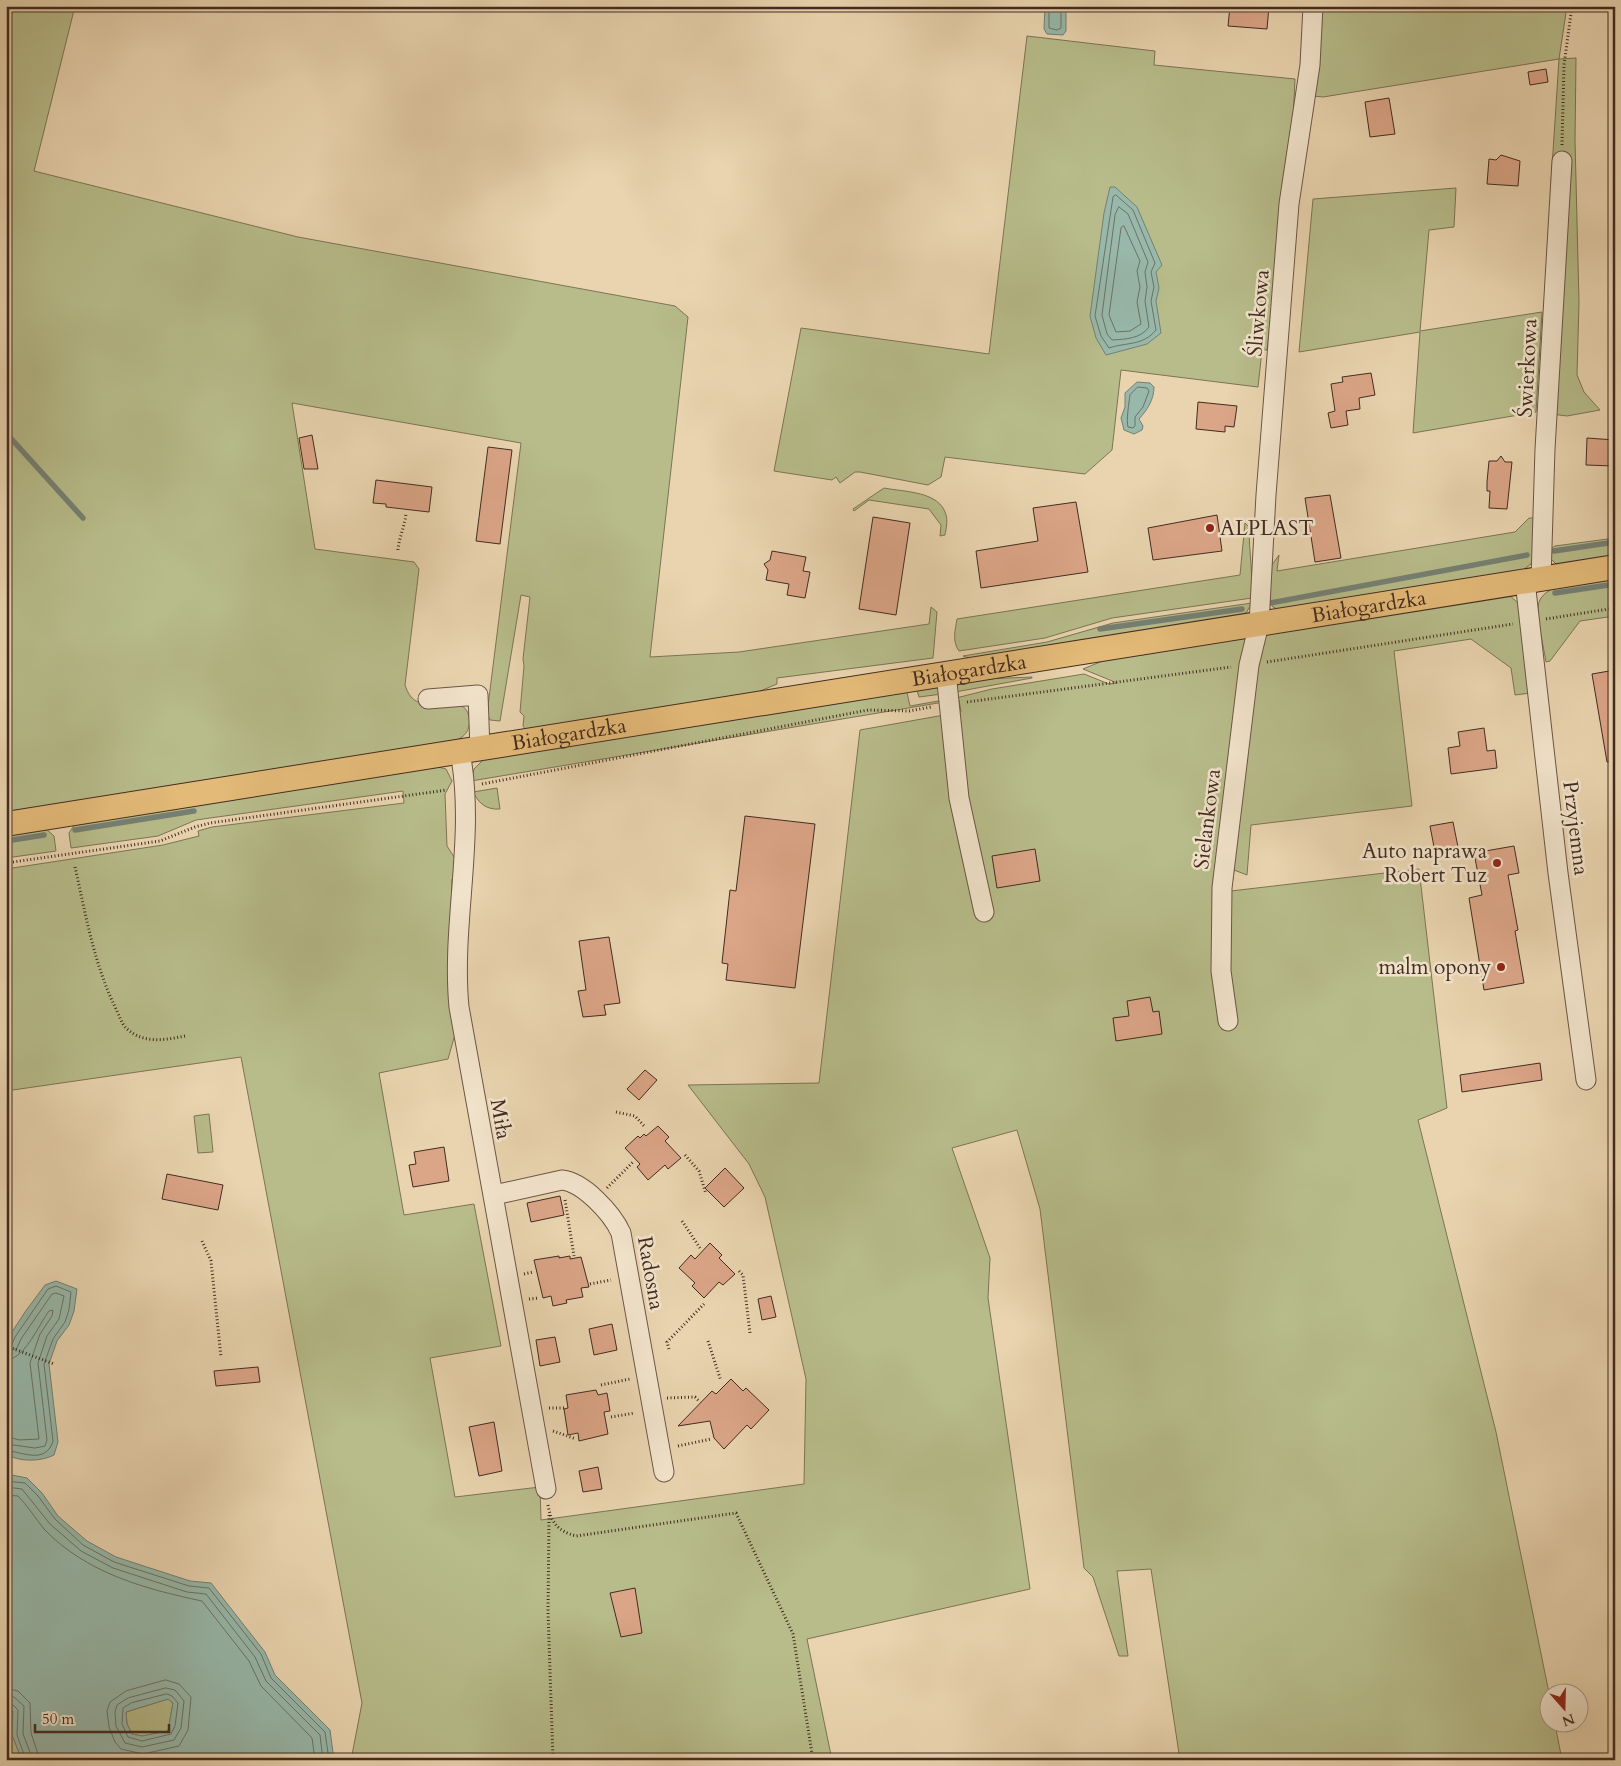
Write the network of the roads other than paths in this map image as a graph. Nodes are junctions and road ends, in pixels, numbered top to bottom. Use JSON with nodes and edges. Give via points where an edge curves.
{"nodes":[{"id":1,"x":1313,"y":6,"type":"edge"},
{"id":2,"x":1562,"y":160,"type":"road end"},
{"id":3,"x":1615,"y":567,"type":"edge"},
{"id":4,"x":1533,"y":580,"type":"junction"},
{"id":5,"x":1259,"y":624,"type":"junction"},
{"id":6,"x":946,"y":674,"type":"junction"},
{"id":7,"x":428,"y":699,"type":"dead end"},
{"id":8,"x":470,"y":751,"type":"junction"},
{"id":9,"x":6,"y":824,"type":"edge"},
{"id":10,"x":984,"y":912,"type":"dead end"},
{"id":11,"x":1228,"y":1021,"type":"dead end"},
{"id":12,"x":1586,"y":1080,"type":"dead end"},
{"id":13,"x":494,"y":1195,"type":"junction"},
{"id":14,"x":664,"y":1472,"type":"dead end"},
{"id":15,"x":546,"y":1489,"type":"road end"}],
"edges":[{"from":1,"to":5,"type":"street","name":"Śliwkowa","via":[[1310,65],[1289,204]]},
{"from":2,"to":4,"type":"street","name":"Świerkowa","via":[[1545,449]]},
{"from":3,"to":4,"type":"main road","name":"Białogardzka"},
{"from":4,"to":5,"type":"main road","name":"Białogardzka"},
{"from":4,"to":12,"type":"street","name":"Przyjemna","via":[[1528,622]]},
{"from":5,"to":6,"type":"main road","name":"Białogardzka"},
{"from":5,"to":11,"type":"street","name":"Sielankowa","via":[[1249,665],[1222,888],[1221,971]]},
{"from":6,"to":8,"type":"main road","name":"Białogardzka"},
{"from":6,"to":10,"type":"street","via":[[959,798]]},
{"from":7,"to":8,"type":"street","name":"Miła","via":[[478,695]]},
{"from":8,"to":9,"type":"main road","name":"Białogardzka"},
{"from":8,"to":13,"type":"street","name":"Miła","via":[[463,788],[466,823],[456,978]]},
{"from":13,"to":14,"type":"street","name":"Radosna","via":[[562,1180],[572,1181],[617,1224]]},
{"from":13,"to":15,"type":"street","name":"Miła"}]}
